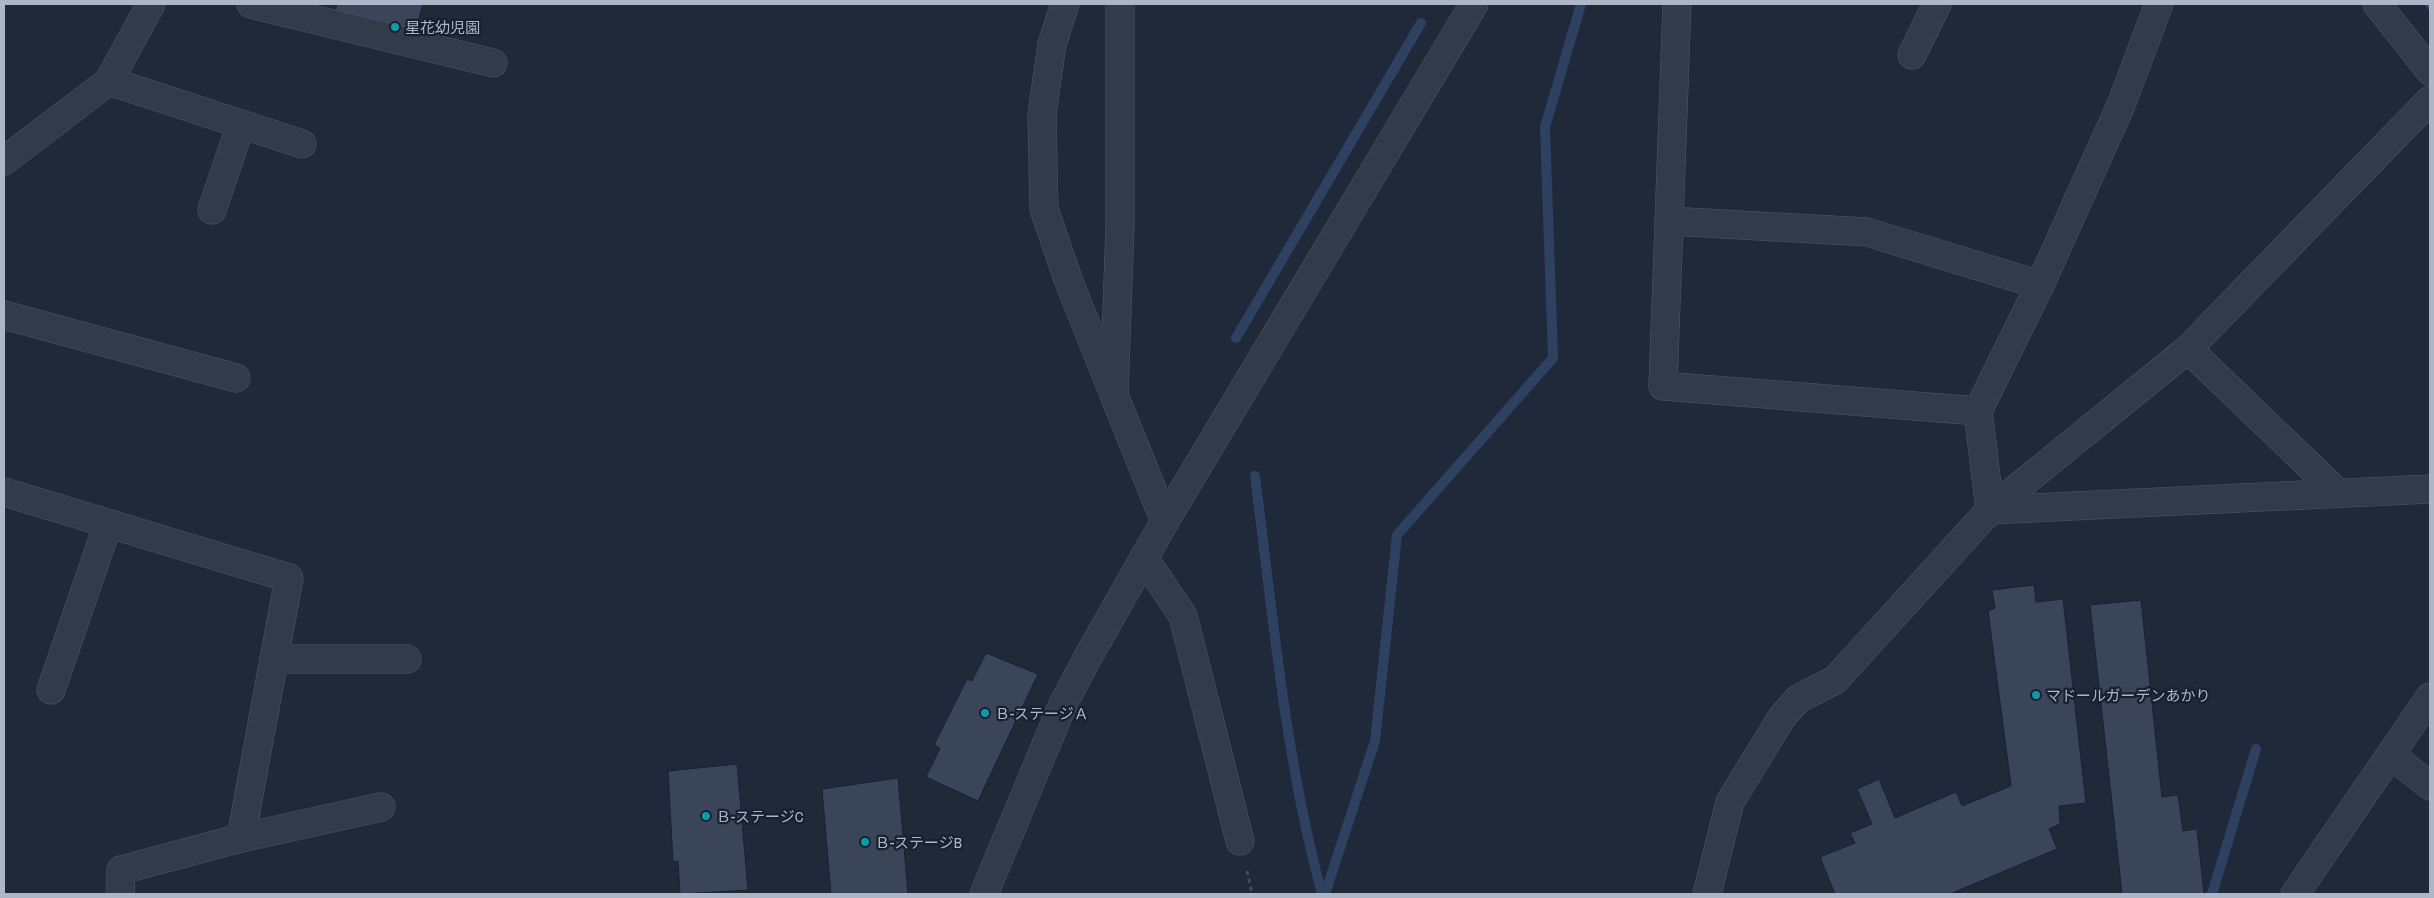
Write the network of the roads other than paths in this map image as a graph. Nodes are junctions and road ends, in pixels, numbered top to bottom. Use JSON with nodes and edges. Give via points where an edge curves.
{"nodes":[{"id":1,"x":151,"y":4,"type":"edge"},
{"id":2,"x":251,"y":4,"type":"edge"},
{"id":3,"x":1065,"y":4,"type":"edge"},
{"id":4,"x":1120,"y":4,"type":"edge"},
{"id":5,"x":1473,"y":4,"type":"edge"},
{"id":6,"x":1677,"y":4,"type":"edge"},
{"id":7,"x":1937,"y":4,"type":"edge"},
{"id":8,"x":2159,"y":4,"type":"edge"},
{"id":9,"x":2377,"y":4,"type":"edge"},
{"id":10,"x":1912,"y":55,"type":"dead end"},
{"id":11,"x":493,"y":63,"type":"dead end"},
{"id":12,"x":2430,"y":71,"type":"edge"},
{"id":13,"x":108,"y":81,"type":"junction"},
{"id":14,"x":2430,"y":100,"type":"edge"},
{"id":15,"x":241,"y":124,"type":"junction"},
{"id":16,"x":302,"y":144,"type":"dead end"},
{"id":17,"x":4,"y":161,"type":"edge"},
{"id":18,"x":212,"y":210,"type":"dead end"},
{"id":19,"x":1669,"y":222,"type":"junction"},
{"id":20,"x":2040,"y":285,"type":"junction"},
{"id":21,"x":4,"y":315,"type":"edge"},
{"id":22,"x":2188,"y":349,"type":"junction"},
{"id":23,"x":236,"y":378,"type":"dead end"},
{"id":24,"x":1114,"y":394,"type":"junction"},
{"id":25,"x":1978,"y":411,"type":"junction"},
{"id":26,"x":2430,"y":489,"type":"edge"},
{"id":27,"x":4,"y":492,"type":"edge"},
{"id":28,"x":2338,"y":494,"type":"junction"},
{"id":29,"x":1990,"y":510,"type":"junction"},
{"id":30,"x":1165,"y":521,"type":"junction"},
{"id":31,"x":108,"y":524,"type":"junction"},
{"id":32,"x":1144,"y":558,"type":"junction"},
{"id":33,"x":274,"y":659,"type":"junction"},
{"id":34,"x":407,"y":659,"type":"dead end"},
{"id":35,"x":51,"y":690,"type":"dead end"},
{"id":36,"x":2430,"y":697,"type":"edge"},
{"id":37,"x":2391,"y":755,"type":"junction"},
{"id":38,"x":2430,"y":786,"type":"edge"},
{"id":39,"x":381,"y":807,"type":"dead end"},
{"id":40,"x":240,"y":838,"type":"junction"},
{"id":41,"x":1240,"y":841,"type":"dead end"},
{"id":42,"x":120,"y":894,"type":"edge"},
{"id":43,"x":984,"y":894,"type":"edge"},
{"id":44,"x":1707,"y":894,"type":"edge"},
{"id":45,"x":2295,"y":894,"type":"edge"}],
"edges":[{"from":1,"to":13,"type":"street"},
{"from":2,"to":11,"type":"street"},
{"from":3,"to":24,"type":"street","via":[[1052,44],[1042,114],[1044,209]]},
{"from":4,"to":24,"type":"street","via":[[1120,224]]},
{"from":5,"to":30,"type":"street"},
{"from":6,"to":19,"type":"street"},
{"from":7,"to":10,"type":"street"},
{"from":8,"to":20,"type":"street","via":[[2121,105]]},
{"from":9,"to":12,"type":"street"},
{"from":13,"to":15,"type":"street"},
{"from":13,"to":17,"type":"street"},
{"from":14,"to":22,"type":"street"},
{"from":15,"to":16,"type":"street"},
{"from":15,"to":18,"type":"street"},
{"from":19,"to":20,"type":"street","via":[[1867,232]]},
{"from":19,"to":25,"type":"street","via":[[1663,386]]},
{"from":20,"to":25,"type":"street"},
{"from":21,"to":23,"type":"street"},
{"from":22,"to":28,"type":"street"},
{"from":22,"to":29,"type":"street"},
{"from":24,"to":30,"type":"street"},
{"from":25,"to":29,"type":"street"},
{"from":26,"to":28,"type":"street"},
{"from":27,"to":31,"type":"street"},
{"from":28,"to":29,"type":"street"},
{"from":29,"to":44,"type":"street","via":[[1835,680],[1798,699],[1782,717],[1730,802]]},
{"from":30,"to":32,"type":"street"},
{"from":31,"to":33,"type":"street","via":[[289,578]]},
{"from":31,"to":35,"type":"street"},
{"from":32,"to":41,"type":"street","via":[[1183,616]]},
{"from":32,"to":43,"type":"street","via":[[1063,704]]},
{"from":33,"to":34,"type":"street"},
{"from":33,"to":40,"type":"street"},
{"from":36,"to":37,"type":"street"},
{"from":37,"to":38,"type":"street"},
{"from":37,"to":45,"type":"street"},
{"from":39,"to":40,"type":"street"},
{"from":40,"to":42,"type":"street","via":[[121,870]]}]}
